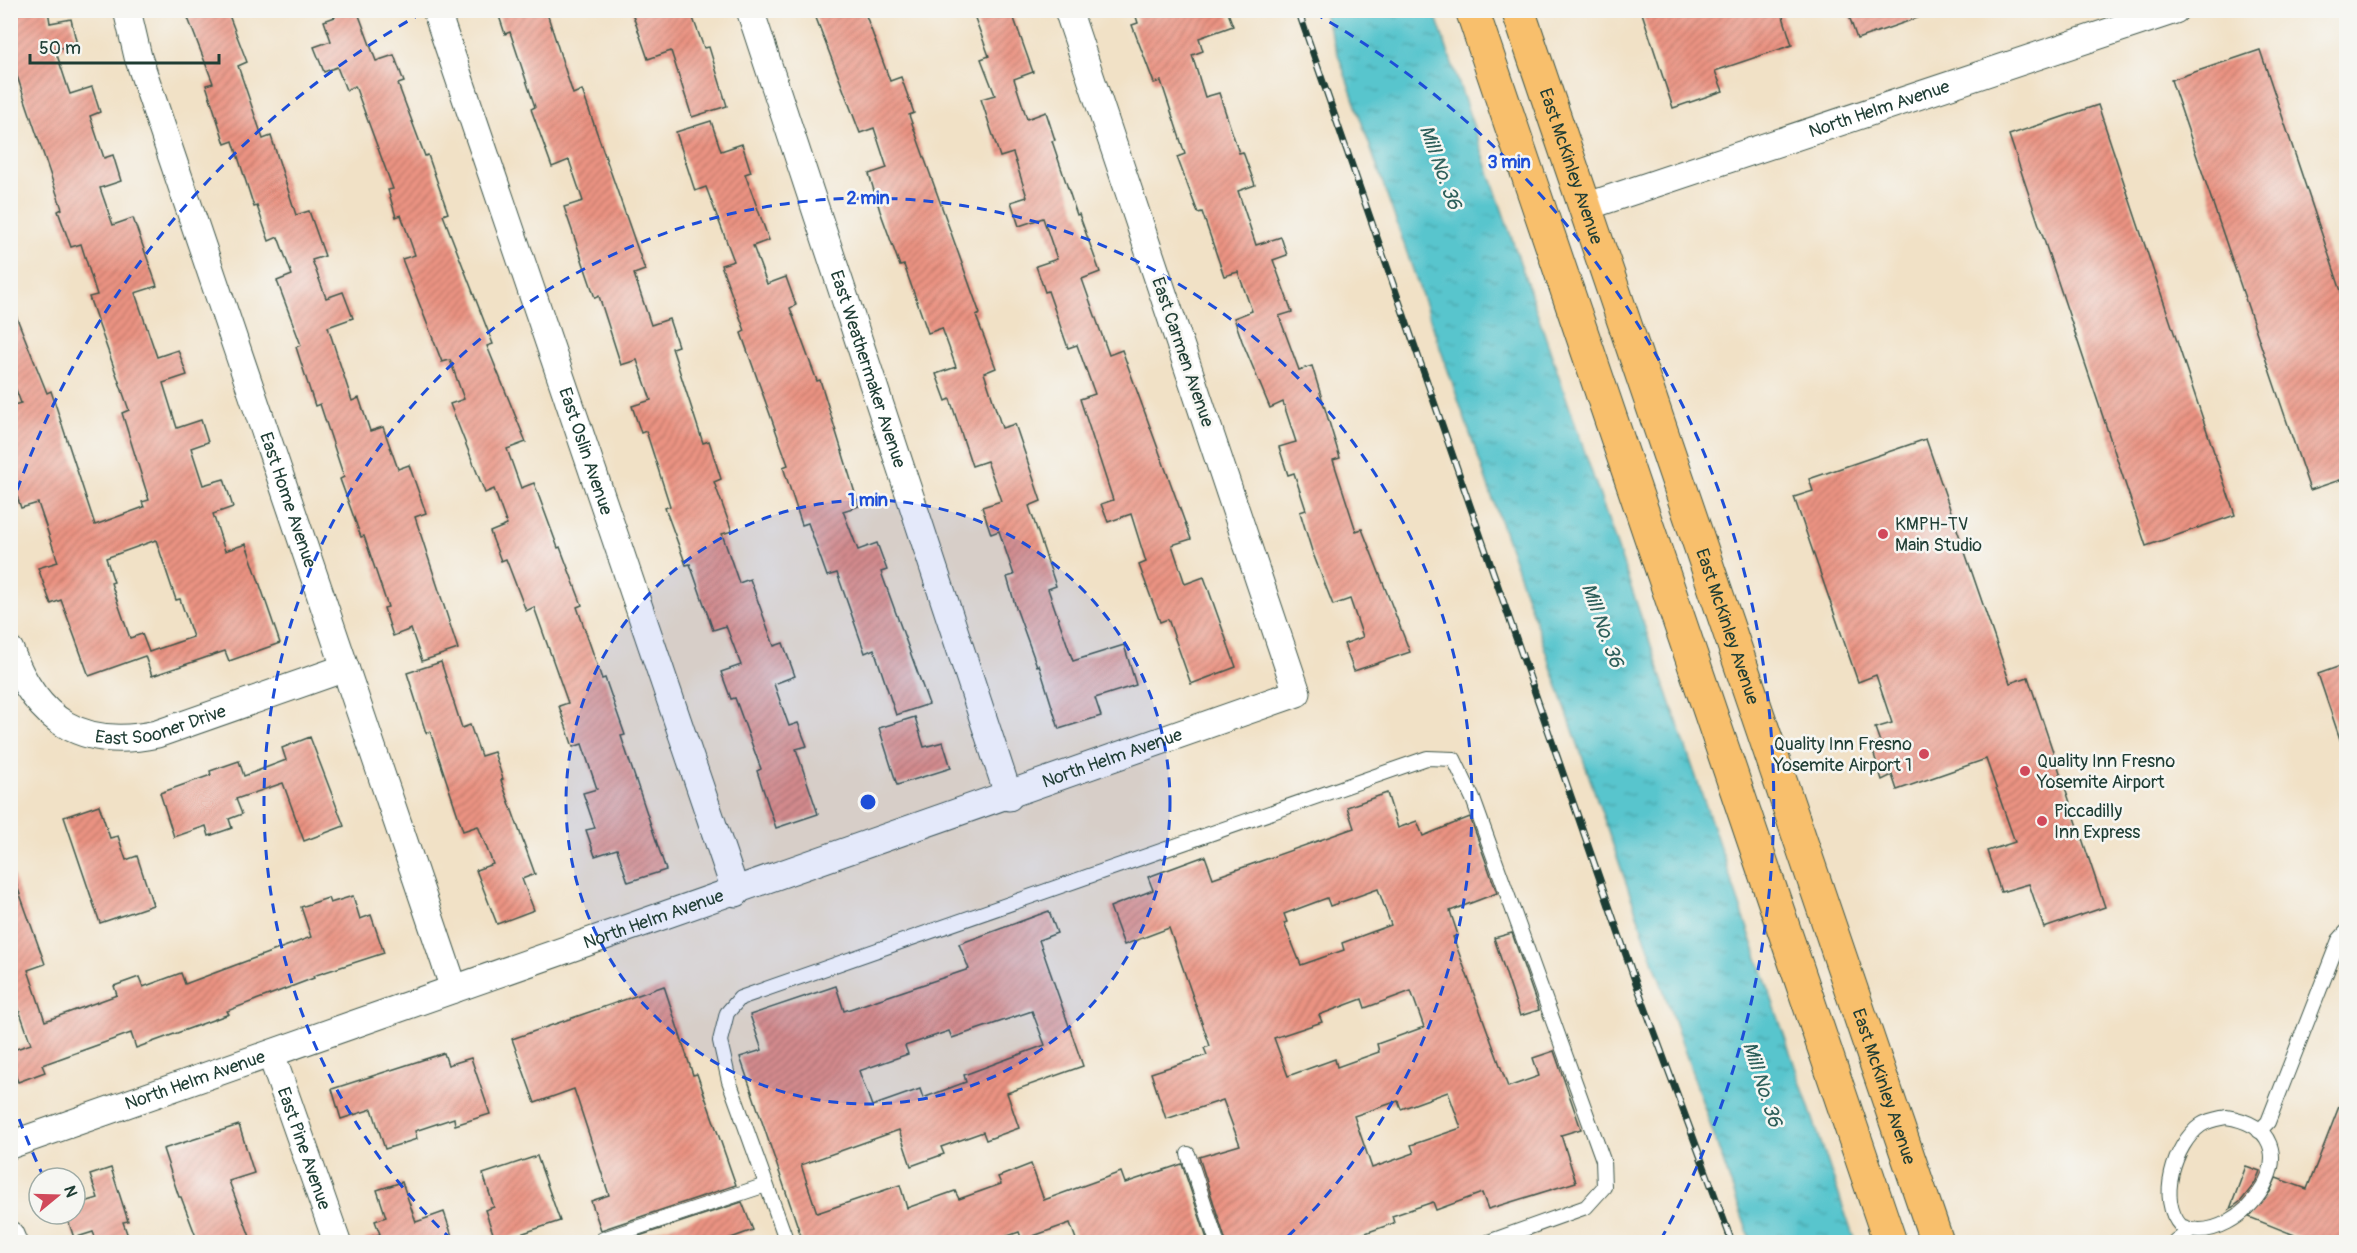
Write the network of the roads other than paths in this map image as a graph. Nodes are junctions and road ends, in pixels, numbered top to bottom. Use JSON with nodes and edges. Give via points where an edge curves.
{"nodes":[{"id":1,"x":127,"y":10,"type":"edge"},
{"id":2,"x":436,"y":10,"type":"edge"},
{"id":3,"x":750,"y":10,"type":"edge"},
{"id":4,"x":1068,"y":10,"type":"edge"},
{"id":5,"x":1472,"y":10,"type":"edge"},
{"id":6,"x":1486,"y":10,"type":"edge"},
{"id":7,"x":1518,"y":10,"type":"edge"},
{"id":8,"x":2175,"y":10,"type":"edge"},
{"id":9,"x":1585,"y":207,"type":"junction"},
{"id":10,"x":10,"y":650,"type":"edge"},
{"id":11,"x":345,"y":668,"type":"junction"},
{"id":12,"x":1297,"y":693,"type":"joint"},
{"id":13,"x":1009,"y":796,"type":"junction"},
{"id":14,"x":736,"y":893,"type":"junction"},
{"id":15,"x":2346,"y":932,"type":"edge"},
{"id":16,"x":454,"y":989,"type":"junction"},
{"id":17,"x":1806,"y":993,"type":"junction"},
{"id":18,"x":271,"y":1054,"type":"junction"},
{"id":19,"x":2259,"y":1131,"type":"junction"},
{"id":20,"x":10,"y":1146,"type":"edge"},
{"id":21,"x":1188,"y":1154,"type":"dead end"},
{"id":22,"x":766,"y":1185,"type":"junction"},
{"id":23,"x":2247,"y":1227,"type":"dead end"},
{"id":24,"x":2188,"y":1232,"type":"junction"},
{"id":25,"x":10,"y":1235,"type":"edge"},
{"id":26,"x":603,"y":1239,"type":"dead end"},
{"id":27,"x":2221,"y":1240,"type":"dead end"},
{"id":28,"x":13,"y":1242,"type":"edge"},
{"id":29,"x":337,"y":1242,"type":"edge"},
{"id":30,"x":786,"y":1242,"type":"edge"},
{"id":31,"x":1217,"y":1242,"type":"edge"},
{"id":32,"x":1488,"y":1242,"type":"edge"},
{"id":33,"x":1890,"y":1242,"type":"edge"},
{"id":34,"x":1914,"y":1242,"type":"edge"},
{"id":35,"x":1937,"y":1242,"type":"edge"},
{"id":36,"x":2175,"y":1242,"type":"edge"}],
"edges":[{"from":1,"to":11,"type":"street","name":"East Home Avenue","via":[[138,57]]},
{"from":2,"to":14,"type":"street","name":"East Oslin Avenue"},
{"from":3,"to":13,"type":"street","name":"East Weathermaker Avenue"},
{"from":4,"to":12,"type":"street","name":"East Carmen Avenue"},
{"from":5,"to":17,"type":"main road"},
{"from":6,"to":9,"type":"main road","via":[[1503,42],[1557,194],[1574,207]]},
{"from":7,"to":9,"type":"main road","name":"East McKinley Avenue"},
{"from":8,"to":9,"type":"street","name":"North Helm Avenue"},
{"from":9,"to":35,"type":"main road","name":"East McKinley Avenue"},
{"from":10,"to":11,"type":"street","name":"East Sooner Drive","via":[[29,689],[51,716],[75,731],[102,739],[129,740],[157,734]]},
{"from":11,"to":16,"type":"street","name":"East Home Avenue"},
{"from":12,"to":13,"type":"street","name":"North Helm Avenue"},
{"from":13,"to":14,"type":"street","name":"North Helm Avenue"},
{"from":14,"to":16,"type":"street","name":"North Helm Avenue"},
{"from":15,"to":19,"type":"lane","via":[[2339,940],[2268,1122]]},
{"from":16,"to":18,"type":"street","name":"North Helm Avenue"},
{"from":17,"to":33,"type":"main road"},
{"from":17,"to":34,"type":"main road","via":[[1865,1103]]},
{"from":18,"to":20,"type":"street","name":"North Helm Avenue"},
{"from":18,"to":29,"type":"street","name":"East Pine Avenue"},
{"from":19,"to":23,"type":"lane","via":[[2269,1145],[2272,1172]]},
{"from":19,"to":24,"type":"lane","via":[[2240,1119],[2226,1117],[2213,1119],[2191,1133],[2168,1188],[2173,1216]]},
{"from":21,"to":31,"type":"lane"},
{"from":22,"to":26,"type":"lane"},
{"from":22,"to":30,"type":"lane"},
{"from":22,"to":32,"type":"lane","via":[[729,1081],[720,1041],[728,1013],[740,998],[1426,758],[1454,759],[1473,799],[1603,1160],[1604,1187],[1586,1207]]},
{"from":24,"to":27,"type":"lane","via":[[2207,1240]]},
{"from":24,"to":36,"type":"lane"},
{"from":25,"to":28,"type":"street"}]}
